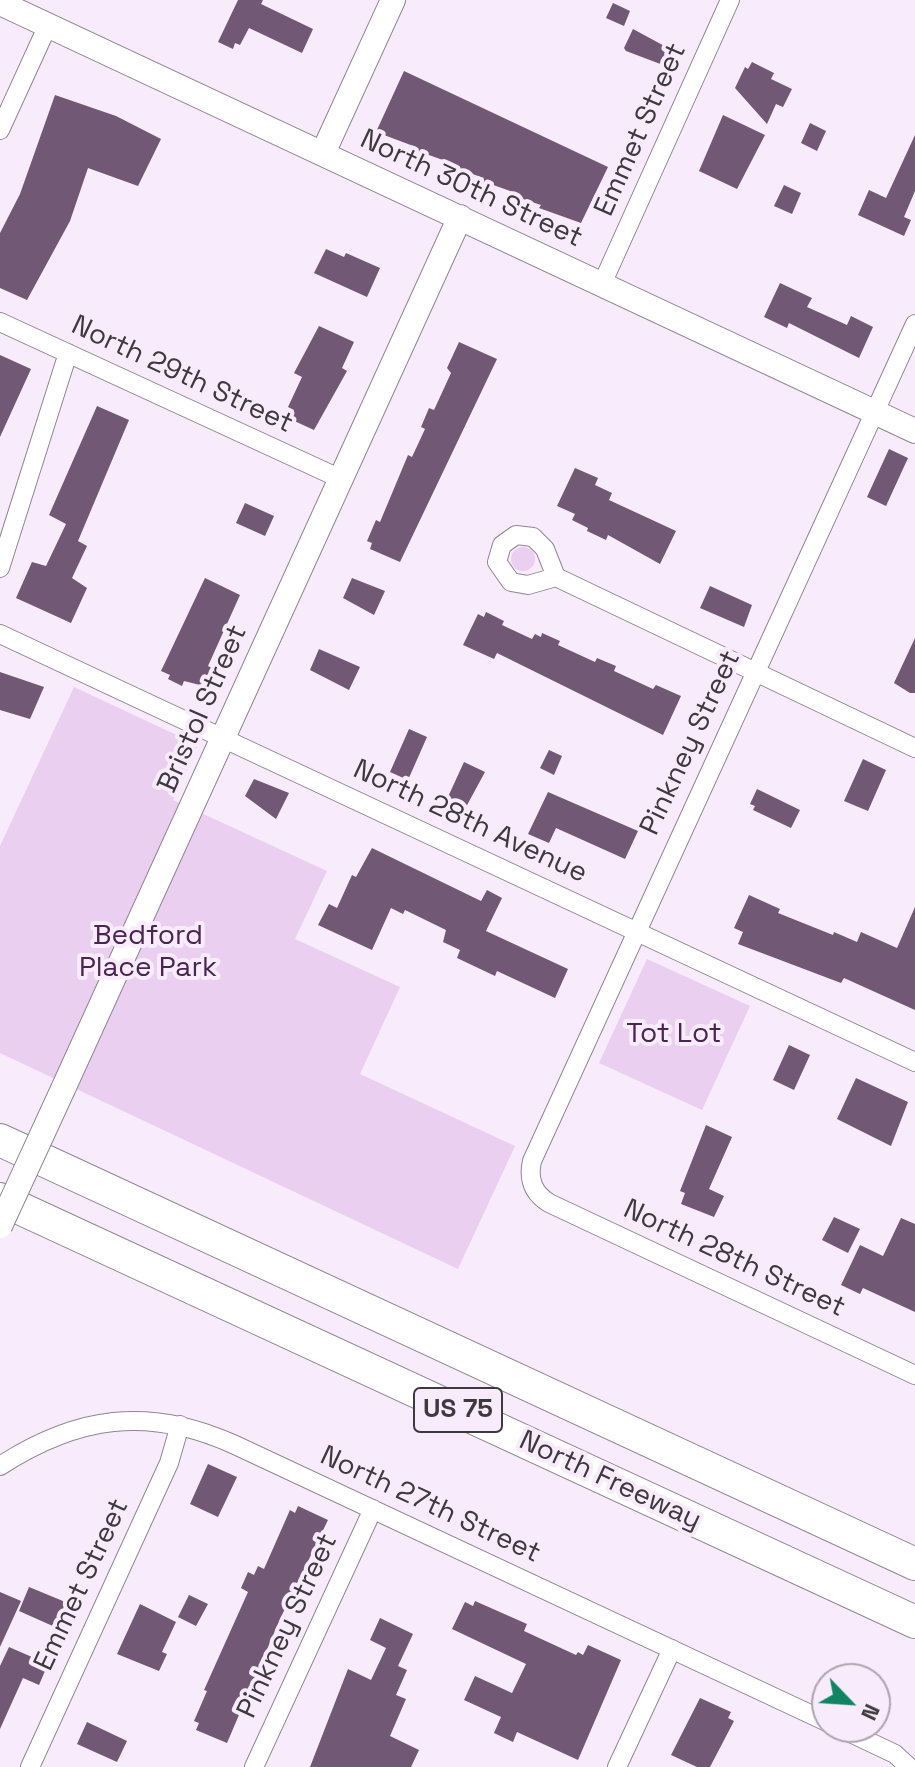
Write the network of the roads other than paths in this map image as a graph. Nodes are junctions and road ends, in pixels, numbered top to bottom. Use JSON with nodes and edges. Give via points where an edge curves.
{"nodes":[{"id":1,"x":393,"y":0,"type":"edge"},
{"id":2,"x":730,"y":0,"type":"edge"},
{"id":3,"x":0,"y":3,"type":"edge"},
{"id":4,"x":48,"y":25,"type":"junction"},
{"id":5,"x":0,"y":130,"type":"edge"},
{"id":6,"x":323,"y":153,"type":"junction"},
{"id":7,"x":460,"y":217,"type":"junction"},
{"id":8,"x":602,"y":284,"type":"junction"},
{"id":9,"x":0,"y":322,"type":"edge"},
{"id":10,"x":915,"y":324,"type":"edge"},
{"id":11,"x":68,"y":353,"type":"junction"},
{"id":12,"x":875,"y":412,"type":"junction"},
{"id":13,"x":915,"y":431,"type":"edge"},
{"id":14,"x":341,"y":479,"type":"junction"},
{"id":15,"x":0,"y":568,"type":"edge"},
{"id":16,"x":556,"y":577,"type":"dead end"},
{"id":17,"x":0,"y":634,"type":"edge"},
{"id":18,"x":754,"y":673,"type":"junction"},
{"id":19,"x":224,"y":737,"type":"junction"},
{"id":20,"x":915,"y":748,"type":"edge"},
{"id":21,"x":636,"y":931,"type":"junction"},
{"id":22,"x":915,"y":1062,"type":"edge"},
{"id":23,"x":0,"y":1140,"type":"edge"},
{"id":24,"x":533,"y":1188,"type":"joint"},
{"id":25,"x":0,"y":1199,"type":"edge"},
{"id":26,"x":0,"y":1226,"type":"edge"},
{"id":27,"x":915,"y":1375,"type":"edge"},
{"id":28,"x":180,"y":1425,"type":"junction"},
{"id":29,"x":0,"y":1466,"type":"edge"},
{"id":30,"x":373,"y":1509,"type":"junction"},
{"id":31,"x":915,"y":1564,"type":"edge"},
{"id":32,"x":915,"y":1622,"type":"edge"},
{"id":33,"x":672,"y":1649,"type":"junction"},
{"id":34,"x":811,"y":1714,"type":"edge"},
{"id":35,"x":872,"y":1743,"type":"edge"},
{"id":36,"x":30,"y":1767,"type":"edge"},
{"id":37,"x":254,"y":1767,"type":"edge"},
{"id":38,"x":617,"y":1767,"type":"edge"},
{"id":39,"x":909,"y":1767,"type":"edge"}],
"edges":[{"from":1,"to":6,"type":"street"},
{"from":2,"to":8,"type":"street","name":"Emmet Street"},
{"from":3,"to":4,"type":"street","name":"North 30th Street"},
{"from":4,"to":5,"type":"street"},
{"from":4,"to":6,"type":"street","name":"North 30th Street"},
{"from":6,"to":7,"type":"street","name":"North 30th Street"},
{"from":7,"to":8,"type":"street","name":"North 30th Street"},
{"from":7,"to":14,"type":"street","name":"Bristol Street"},
{"from":8,"to":12,"type":"street","name":"North 30th Street"},
{"from":9,"to":11,"type":"street","name":"North 29th Street"},
{"from":10,"to":12,"type":"street","name":"Pinkney Street"},
{"from":11,"to":14,"type":"street","name":"North 29th Street"},
{"from":11,"to":15,"type":"street"},
{"from":12,"to":13,"type":"street","name":"North 30th Street"},
{"from":12,"to":18,"type":"street","name":"Pinkney Street"},
{"from":14,"to":19,"type":"street","name":"Bristol Street"},
{"from":16,"to":18,"type":"street"},
{"from":17,"to":19,"type":"street","name":"North 28th Avenue"},
{"from":18,"to":20,"type":"street"},
{"from":18,"to":21,"type":"street","name":"Pinkney Street"},
{"from":19,"to":21,"type":"street","name":"North 28th Avenue"},
{"from":19,"to":26,"type":"street","name":"Bristol Street","bridge":true},
{"from":21,"to":22,"type":"street","name":"North 28th Avenue"},
{"from":21,"to":24,"type":"street","name":"Pinkney Street","via":[[532,1161]]},
{"from":23,"to":31,"type":"highway","name":"North Freeway","number":"US 75"},
{"from":24,"to":27,"type":"street","name":"North 28th Street","via":[[549,1203]]},
{"from":25,"to":32,"type":"highway","name":"North Freeway","number":"US 75"},
{"from":28,"to":29,"type":"street","name":"North 27th Street","via":[[139,1420],[88,1425]]},
{"from":28,"to":30,"type":"street","name":"North 27th Street"},
{"from":28,"to":36,"type":"street","name":"Emmet Street","via":[[169,1463]]},
{"from":30,"to":33,"type":"street","name":"North 27th Street"},
{"from":30,"to":37,"type":"street","name":"Pinkney Street"},
{"from":33,"to":34,"type":"street","name":"North 27th Street"},
{"from":33,"to":38,"type":"street"},
{"from":35,"to":39,"type":"street"}]}
